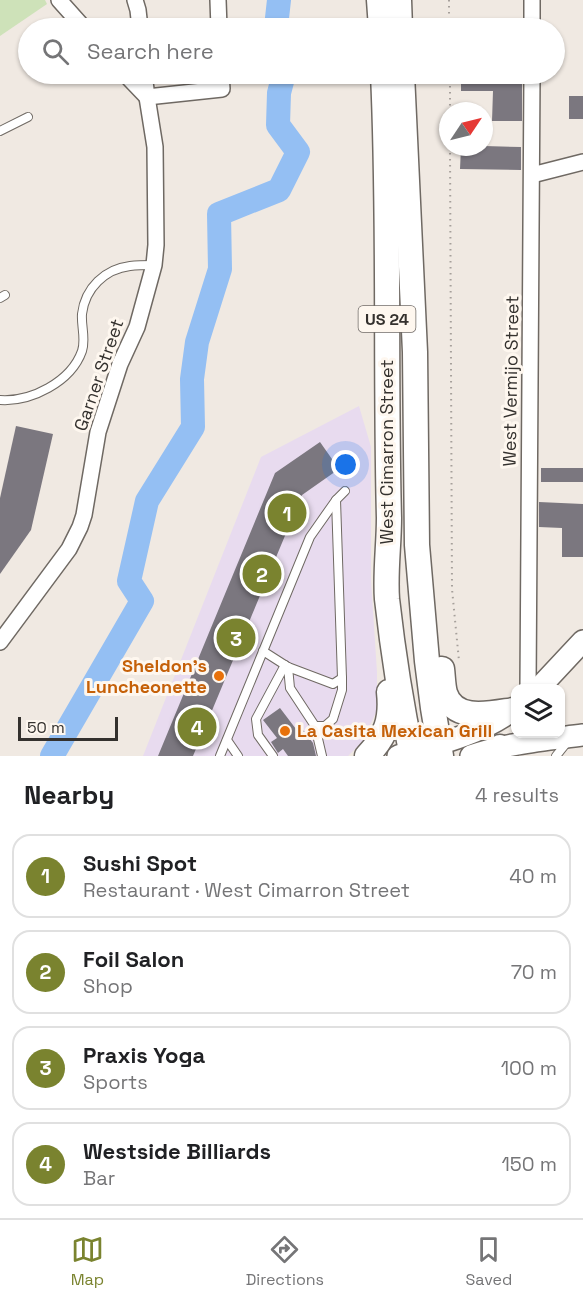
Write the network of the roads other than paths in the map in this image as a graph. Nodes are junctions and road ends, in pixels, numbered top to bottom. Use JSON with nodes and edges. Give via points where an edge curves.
{"nodes":[{"id":1,"x":58,"y":0,"type":"edge"},
{"id":2,"x":135,"y":0,"type":"edge"},
{"id":3,"x":218,"y":0,"type":"edge"},
{"id":4,"x":380,"y":0,"type":"edge"},
{"id":5,"x":399,"y":0,"type":"edge"},
{"id":6,"x":532,"y":0,"type":"edge"},
{"id":7,"x":75,"y":18,"type":"edge"},
{"id":8,"x":139,"y":18,"type":"edge"},
{"id":9,"x":219,"y":18,"type":"edge"},
{"id":10,"x":381,"y":18,"type":"edge"},
{"id":11,"x":400,"y":18,"type":"edge"},
{"id":12,"x":532,"y":18,"type":"edge"},
{"id":13,"x":135,"y":84,"type":"edge"},
{"id":14,"x":145,"y":84,"type":"edge"},
{"id":15,"x":222,"y":84,"type":"edge"},
{"id":16,"x":383,"y":84,"type":"edge"},
{"id":17,"x":402,"y":84,"type":"edge"},
{"id":18,"x":532,"y":84,"type":"edge"},
{"id":19,"x":147,"y":97,"type":"junction"},
{"id":20,"x":28,"y":117,"type":"dead end"},
{"id":21,"x":0,"y":131,"type":"edge"},
{"id":22,"x":583,"y":162,"type":"edge"},
{"id":23,"x":532,"y":175,"type":"junction"},
{"id":24,"x":154,"y":265,"type":"junction"},
{"id":25,"x":0,"y":400,"type":"edge"},
{"id":26,"x":345,"y":491,"type":"dead end"},
{"id":27,"x":336,"y":500,"type":"junction"},
{"id":28,"x":389,"y":520,"type":"junction"},
{"id":29,"x":417,"y":545,"type":"junction"},
{"id":30,"x":387,"y":598,"type":"junction"},
{"id":31,"x":1,"y":638,"type":"edge"},
{"id":32,"x":583,"y":642,"type":"edge"},
{"id":33,"x":263,"y":651,"type":"junction"},
{"id":34,"x":287,"y":666,"type":"junction"},
{"id":35,"x":342,"y":678,"type":"junction"},
{"id":36,"x":528,"y":684,"type":"edge"},
{"id":37,"x":543,"y":684,"type":"edge"},
{"id":38,"x":511,"y":710,"type":"edge"},
{"id":39,"x":511,"y":711,"type":"edge"},
{"id":40,"x":315,"y":726,"type":"junction"},
{"id":41,"x":577,"y":736,"type":"edge"},
{"id":42,"x":227,"y":740,"type":"junction"},
{"id":43,"x":528,"y":741,"type":"edge"},
{"id":44,"x":494,"y":751,"type":"edge"},
{"id":45,"x":424,"y":752,"type":"edge"},
{"id":46,"x":220,"y":756,"type":"edge"},
{"id":47,"x":238,"y":756,"type":"edge"},
{"id":48,"x":273,"y":756,"type":"edge"},
{"id":49,"x":322,"y":756,"type":"edge"},
{"id":50,"x":367,"y":756,"type":"edge"},
{"id":51,"x":471,"y":756,"type":"edge"},
{"id":52,"x":556,"y":756,"type":"edge"}],
"edges":[{"from":1,"to":7,"type":"street"},
{"from":2,"to":8,"type":"street"},
{"from":3,"to":9,"type":"street"},
{"from":4,"to":10,"type":"highway"},
{"from":5,"to":11,"type":"highway"},
{"from":6,"to":12,"type":"street"},
{"from":13,"to":19,"type":"street"},
{"from":14,"to":19,"type":"street","name":"Garner Street"},
{"from":15,"to":19,"type":"street","via":[[222,89]]},
{"from":16,"to":28,"type":"highway","name":"West Cimarron Street","number":"US 24"},
{"from":17,"to":29,"type":"highway","name":"West Cimarron Street","number":"US 24","via":[[415,352]]},
{"from":18,"to":23,"type":"street","name":"West Vermijo Street"},
{"from":19,"to":24,"type":"street","name":"Garner Street","via":[[155,147]]},
{"from":20,"to":21,"type":"lane"},
{"from":22,"to":23,"type":"street"},
{"from":23,"to":36,"type":"street","name":"West Vermijo Street"},
{"from":24,"to":25,"type":"lane","via":[[131,266],[103,277],[84,303],[82,350],[70,371],[27,398]]},
{"from":24,"to":31,"type":"street","name":"Garner Street","via":[[137,327],[120,364],[98,432],[80,527],[69,549]]},
{"from":26,"to":27,"type":"lane"},
{"from":27,"to":33,"type":"lane","via":[[310,537]]},
{"from":27,"to":35,"type":"lane"},
{"from":28,"to":30,"type":"highway","name":"West Cimarron Street","number":"US 24"},
{"from":28,"to":45,"type":"highway","via":[[406,594]]},
{"from":29,"to":38,"type":"highway","via":[[431,594],[449,701],[471,714]]},
{"from":29,"to":45,"type":"highway","name":"West Cimarron Street","number":"US 24","via":[[433,708]]},
{"from":30,"to":45,"type":"highway","name":"West Cimarron Street","number":"US 24","via":[[401,702]]},
{"from":30,"to":50,"type":"highway","via":[[380,614],[390,708],[382,736]]},
{"from":32,"to":37,"type":"main road"},
{"from":33,"to":34,"type":"lane"},
{"from":33,"to":42,"type":"lane"},
{"from":34,"to":35,"type":"lane","via":[[333,684]]},
{"from":34,"to":40,"type":"lane","via":[[290,688]]},
{"from":34,"to":48,"type":"lane","via":[[256,719],[258,735]]},
{"from":35,"to":40,"type":"lane","via":[[333,719],[325,726]]},
{"from":39,"to":45,"type":"main road"},
{"from":40,"to":49,"type":"lane"},
{"from":41,"to":43,"type":"main road"},
{"from":41,"to":52,"type":"lane"},
{"from":42,"to":46,"type":"lane"},
{"from":42,"to":47,"type":"lane"},
{"from":43,"to":44,"type":"main road"},
{"from":44,"to":51,"type":"main road"}]}
